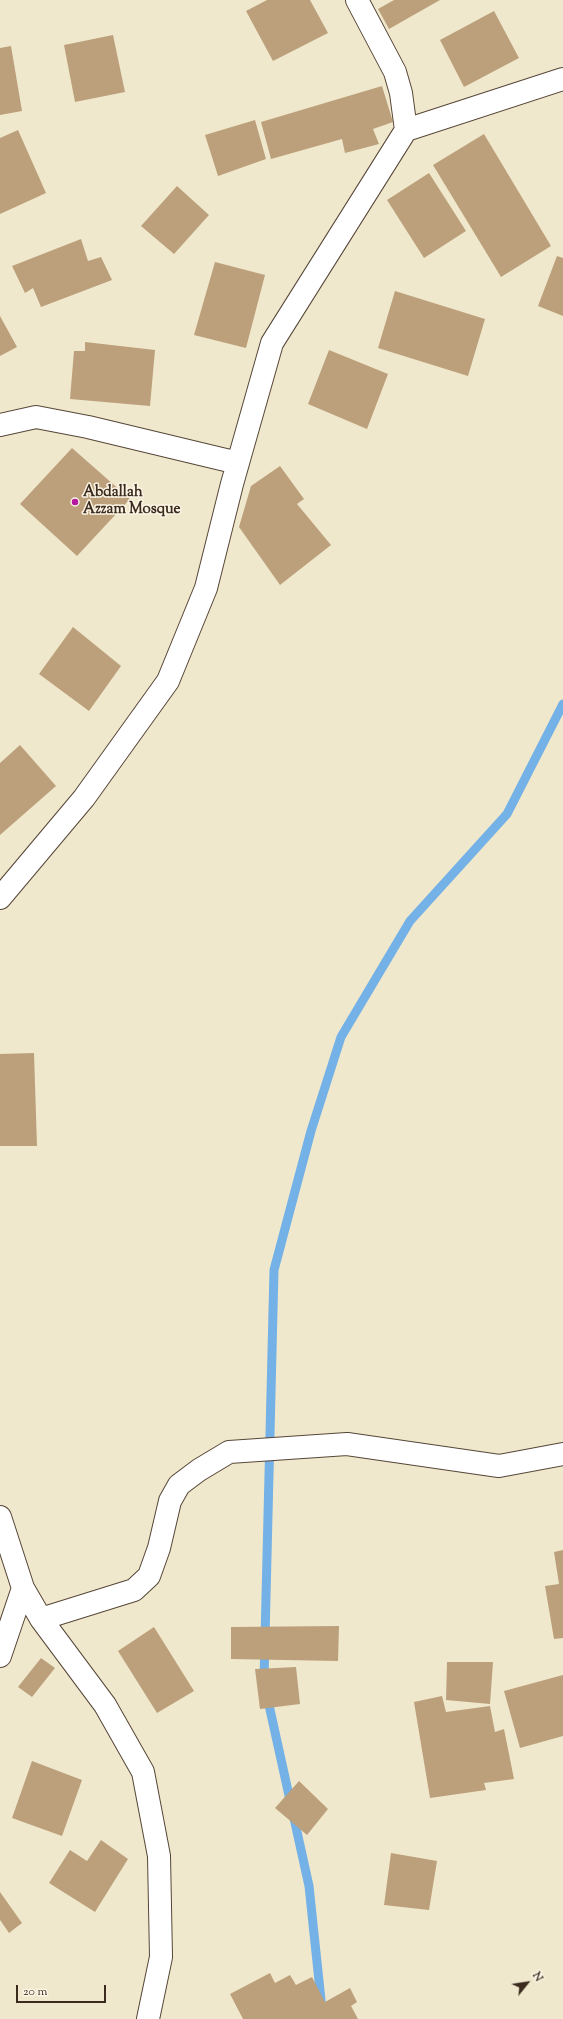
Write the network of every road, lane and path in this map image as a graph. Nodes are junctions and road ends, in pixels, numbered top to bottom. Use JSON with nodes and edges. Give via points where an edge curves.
{"nodes":[{"id":1,"x":357,"y":0,"type":"edge"},
{"id":2,"x":563,"y":79,"type":"edge"},
{"id":3,"x":406,"y":130,"type":"junction"},
{"id":4,"x":0,"y":425,"type":"edge"},
{"id":5,"x":238,"y":463,"type":"junction"},
{"id":6,"x":0,"y":898,"type":"edge"},
{"id":7,"x":563,"y":1454,"type":"edge"},
{"id":8,"x":0,"y":1517,"type":"edge"},
{"id":9,"x":23,"y":1588,"type":"junction"},
{"id":10,"x":41,"y":1619,"type":"junction"},
{"id":11,"x":0,"y":1656,"type":"edge"},
{"id":12,"x":148,"y":2019,"type":"edge"}],
"edges":[{"from":1,"to":3,"type":"street","via":[[395,72]]},
{"from":2,"to":3,"type":"street"},
{"from":3,"to":5,"type":"street","via":[[272,343]]},
{"from":4,"to":5,"type":"street","via":[[36,417]]},
{"from":5,"to":6,"type":"street","via":[[206,588],[168,681],[84,798]]},
{"from":7,"to":10,"type":"street","via":[[499,1466],[347,1444],[229,1452],[179,1485],[170,1501],[159,1548],[149,1576],[134,1590]]},
{"from":8,"to":9,"type":"street"},
{"from":9,"to":10,"type":"street"},
{"from":9,"to":11,"type":"street"},
{"from":10,"to":12,"type":"street","via":[[105,1705],[143,1772],[160,1872],[161,1957]]}]}
